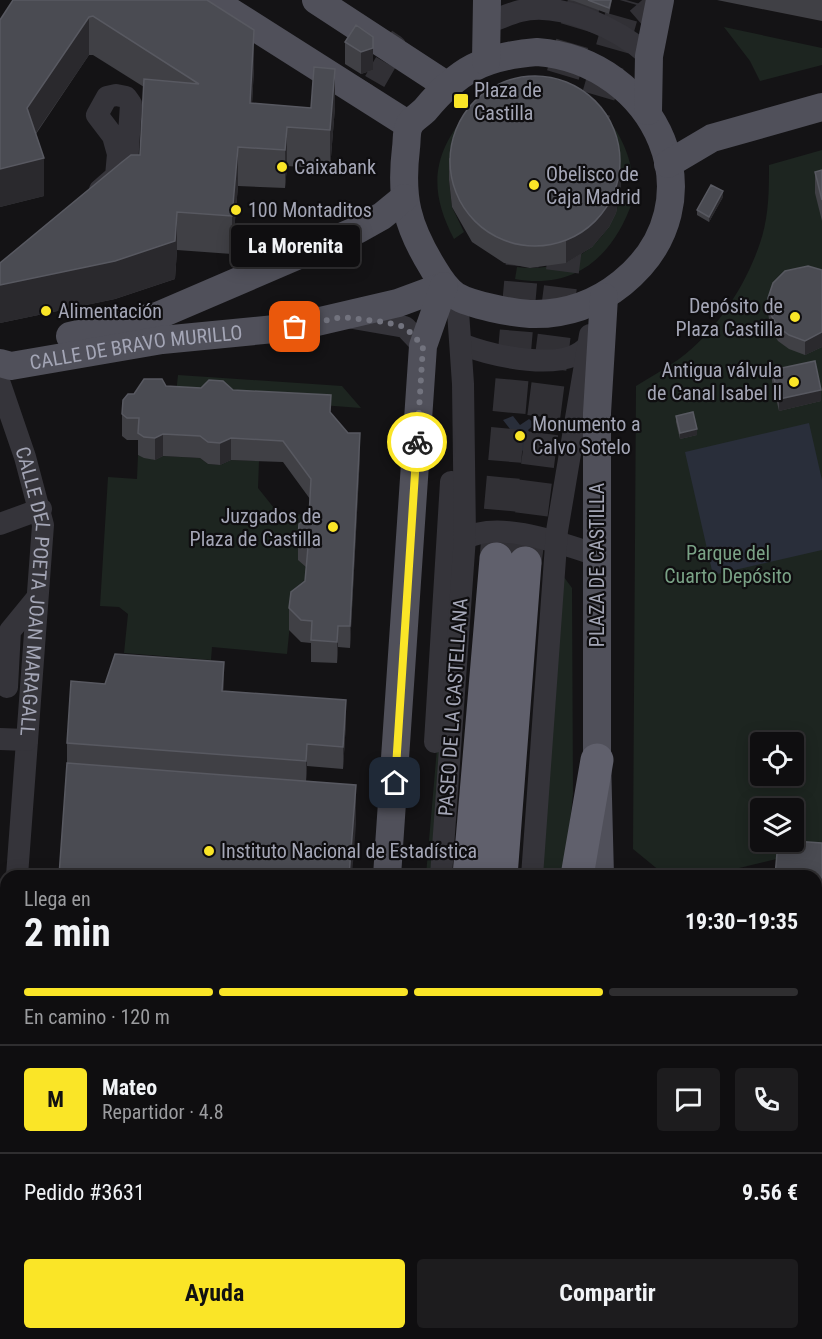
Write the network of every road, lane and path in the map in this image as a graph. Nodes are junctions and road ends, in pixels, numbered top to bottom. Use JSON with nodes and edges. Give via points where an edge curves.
{"nodes":[{"id":1,"x":212,"y":0,"type":"edge"},
{"id":2,"x":316,"y":0,"type":"edge"},
{"id":3,"x":503,"y":0,"type":"edge"},
{"id":4,"x":660,"y":0,"type":"tunnel mouth"},
{"id":5,"x":486,"y":12,"type":"edge"},
{"id":6,"x":649,"y":56,"type":"junction"},
{"id":7,"x":486,"y":61,"type":"junction"},
{"id":8,"x":446,"y":85,"type":"junction"},
{"id":9,"x":822,"y":107,"type":"edge"},
{"id":10,"x":652,"y":120,"type":"junction"},
{"id":11,"x":409,"y":125,"type":"junction"},
{"id":12,"x":712,"y":138,"type":"junction"},
{"id":13,"x":668,"y":164,"type":"junction"},
{"id":14,"x":404,"y":198,"type":"junction"},
{"id":15,"x":450,"y":291,"type":"junction"},
{"id":16,"x":598,"y":300,"type":"junction"},
{"id":17,"x":342,"y":317,"type":"junction"},
{"id":18,"x":461,"y":344,"type":"junction"},
{"id":19,"x":589,"y":344,"type":"junction"},
{"id":20,"x":423,"y":346,"type":"junction"},
{"id":21,"x":0,"y":353,"type":"edge"},
{"id":22,"x":0,"y":363,"type":"edge"},
{"id":23,"x":0,"y":384,"type":"edge"},
{"id":24,"x":463,"y":407,"type":"junction"},
{"id":25,"x":40,"y":509,"type":"junction"},
{"id":26,"x":0,"y":524,"type":"edge"},
{"id":27,"x":465,"y":539,"type":"junction"},
{"id":28,"x":557,"y":542,"type":"junction"},
{"id":29,"x":597,"y":555,"type":"junction"},
{"id":30,"x":38,"y":598,"type":"junction"},
{"id":31,"x":7,"y":687,"type":"dead end"},
{"id":32,"x":0,"y":739,"type":"edge"},
{"id":33,"x":27,"y":740,"type":"junction"},
{"id":34,"x":597,"y":760,"type":"junction"},
{"id":35,"x":17,"y":870,"type":"edge"},
{"id":36,"x":387,"y":870,"type":"edge"},
{"id":37,"x":426,"y":870,"type":"edge"},
{"id":38,"x":441,"y":870,"type":"edge"},
{"id":39,"x":470,"y":870,"type":"edge"},
{"id":40,"x":501,"y":870,"type":"edge"},
{"id":41,"x":532,"y":870,"type":"edge"},
{"id":42,"x":579,"y":870,"type":"edge"},
{"id":43,"x":600,"y":870,"type":"edge"}],
"edges":[{"from":1,"to":11,"type":"main road"},
{"from":2,"to":8,"type":"main road"},
{"from":3,"to":5,"type":"street"},
{"from":4,"to":6,"type":"main road"},
{"from":5,"to":6,"type":"street","via":[[537,9],[564,13],[619,33]]},
{"from":5,"to":7,"type":"main road"},
{"from":6,"to":10,"type":"main road"},
{"from":7,"to":8,"type":"main road"},
{"from":7,"to":10,"type":"main road","via":[[537,52],[572,57],[618,81]]},
{"from":8,"to":11,"type":"main road"},
{"from":9,"to":12,"type":"main road"},
{"from":10,"to":12,"type":"main road"},
{"from":10,"to":13,"type":"main road"},
{"from":11,"to":14,"type":"main road"},
{"from":12,"to":13,"type":"main road"},
{"from":13,"to":16,"type":"main road","via":[[669,198],[658,240],[631,276]]},
{"from":14,"to":15,"type":"main road","via":[[412,232]]},
{"from":14,"to":21,"type":"main road","name":"CALLE DE BRAVO MURILLO","via":[[357,231],[157,316],[8,348]]},
{"from":15,"to":16,"type":"main road","via":[[514,313],[568,310]]},
{"from":15,"to":17,"type":"main road","name":"CALLE DE BRAVO MURILLO"},
{"from":15,"to":18,"type":"street","name":"PASEO DE LA CASTELLANA"},
{"from":15,"to":20,"type":"main road"},
{"from":16,"to":19,"type":"street"},
{"from":16,"to":29,"type":"main road","name":"PLAZA DE CASTILLA"},
{"from":17,"to":20,"type":"street","name":"CALLE DE BRAVO MURILLO","via":[[405,327]]},
{"from":17,"to":22,"type":"main road","name":"CALLE DE BRAVO MURILLO","via":[[295,327],[162,340],[11,366]]},
{"from":18,"to":19,"type":"street","via":[[482,352],[530,360],[575,354]]},
{"from":18,"to":24,"type":"street","name":"PASEO DE LA CASTELLANA"},
{"from":19,"to":28,"type":"street"},
{"from":20,"to":36,"type":"main road"},
{"from":23,"to":25,"type":"street","name":"CALLE DEL POETA JOAN MARAGALL"},
{"from":24,"to":27,"type":"street","name":"PASEO DE LA CASTELLANA"},
{"from":24,"to":37,"type":"street","via":[[456,423]]},
{"from":25,"to":26,"type":"street"},
{"from":25,"to":30,"type":"street","name":"CALLE DEL POETA JOAN MARAGALL","via":[[43,525]]},
{"from":27,"to":28,"type":"street","via":[[472,534],[510,532]]},
{"from":27,"to":38,"type":"street","name":"PASEO DE LA CASTELLANA"},
{"from":28,"to":29,"type":"street"},
{"from":28,"to":41,"type":"street"},
{"from":29,"to":34,"type":"main road","name":"PLAZA DE CASTILLA"},
{"from":30,"to":31,"type":"street","via":[[10,631]]},
{"from":30,"to":33,"type":"street","name":"CALLE DEL POETA JOAN MARAGALL"},
{"from":32,"to":33,"type":"street"},
{"from":33,"to":35,"type":"street","name":"CALLE DEL POETA JOAN MARAGALL"},
{"from":34,"to":42,"type":"highway"},
{"from":34,"to":43,"type":"main road"},
{"from":39,"to":40,"type":"highway","name":"PASEO DE LA CASTELLANA","via":[[510,561]]}]}
